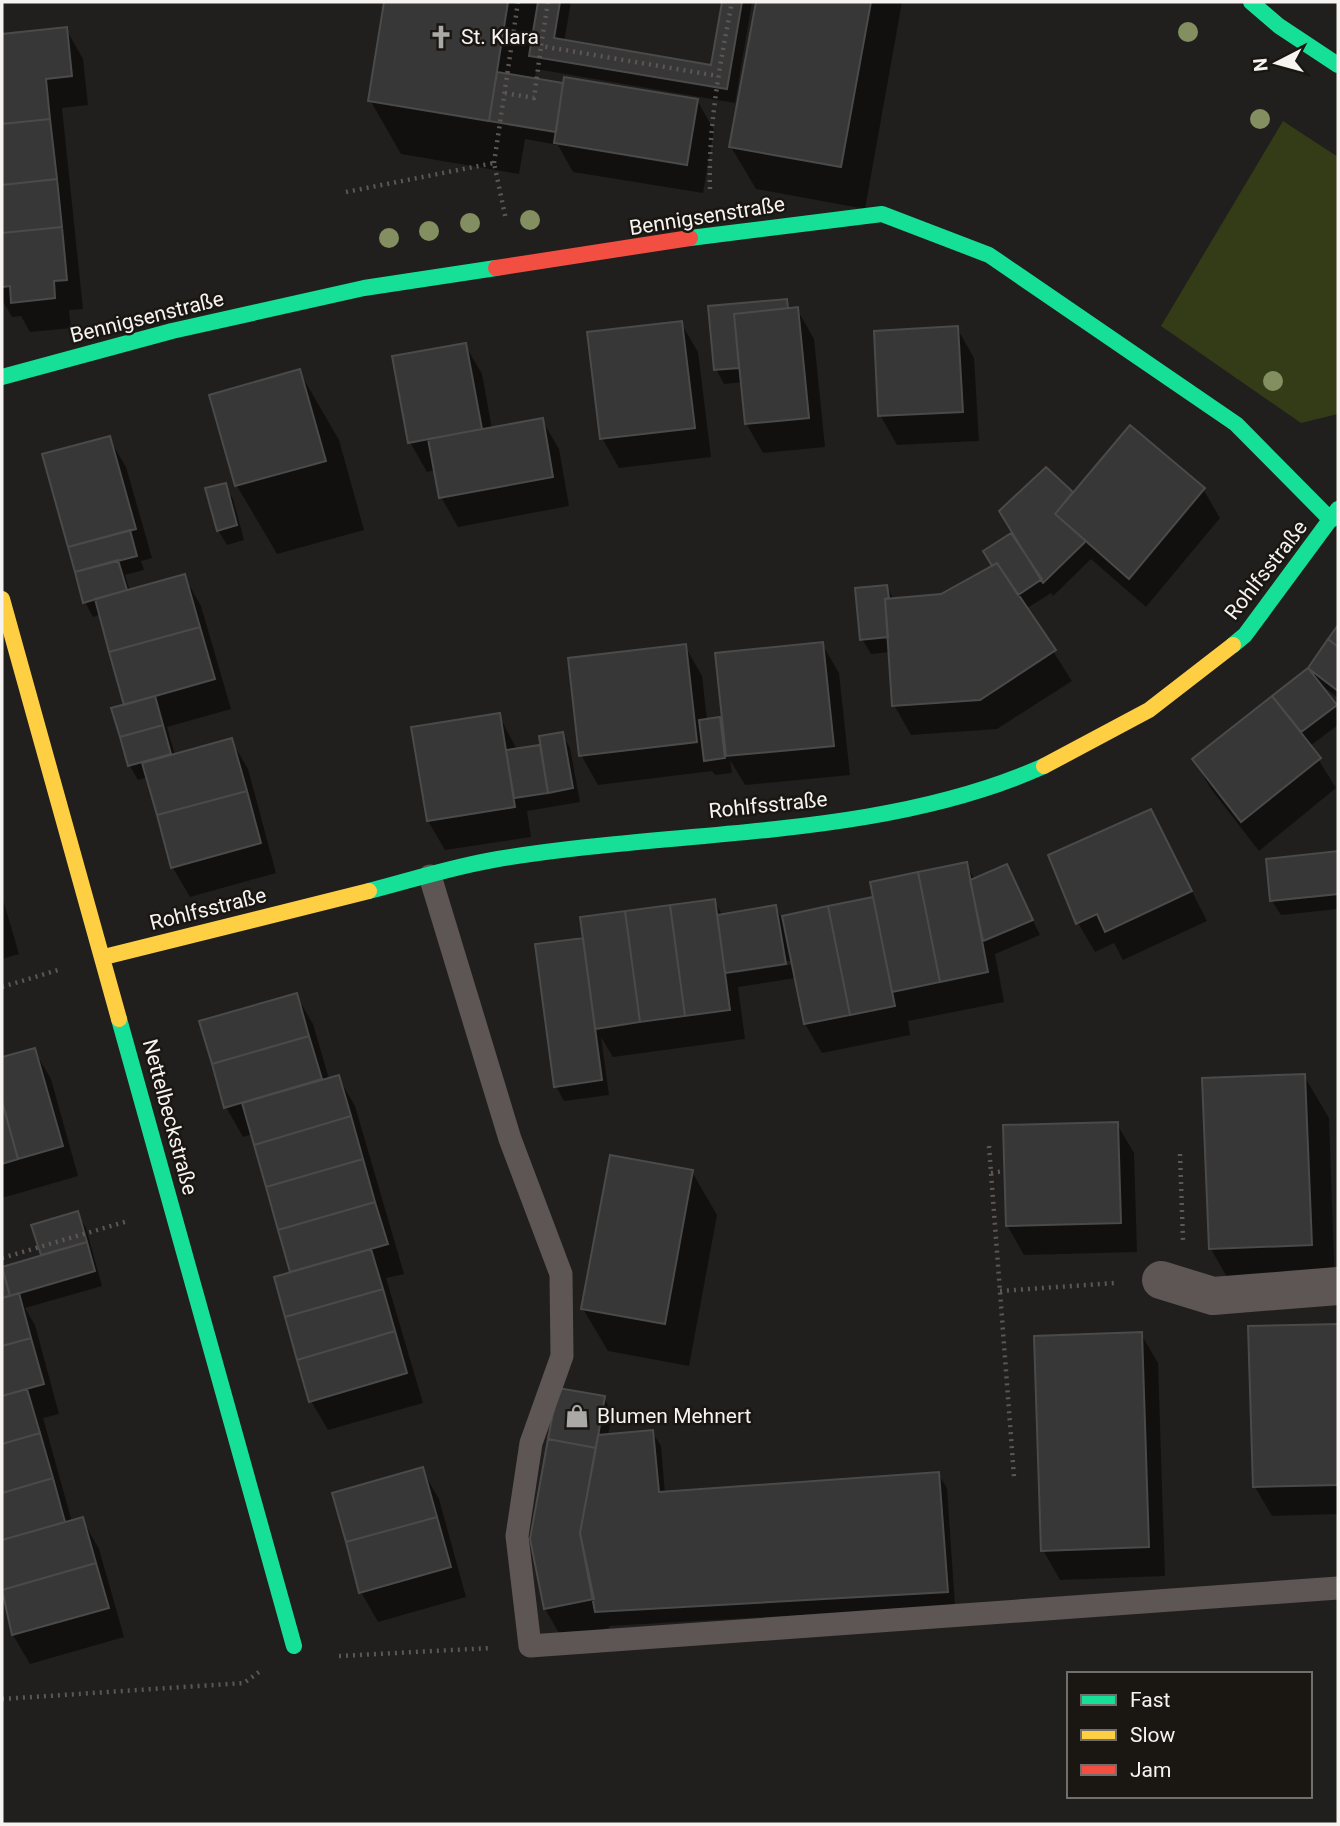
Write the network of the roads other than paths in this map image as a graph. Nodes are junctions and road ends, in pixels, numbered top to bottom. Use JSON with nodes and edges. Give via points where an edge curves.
{"nodes":[{"id":1,"x":1251,"y":2,"type":"edge"},
{"id":2,"x":1338,"y":65,"type":"edge"},
{"id":3,"x":2,"y":377,"type":"edge"},
{"id":4,"x":1335,"y":515,"type":"edge"},
{"id":5,"x":2,"y":599,"type":"edge"},
{"id":6,"x":430,"y":876,"type":"junction"},
{"id":7,"x":104,"y":957,"type":"junction"},
{"id":8,"x":1173,"y":1283,"type":"road end"},
{"id":9,"x":1338,"y":1286,"type":"edge"},
{"id":10,"x":1338,"y":1588,"type":"edge"},
{"id":11,"x":295,"y":1646,"type":"dead end"}],
"edges":[{"from":1,"to":2,"type":"street"},
{"from":3,"to":4,"type":"street","name":"Bennigsenstraße","via":[[172,331],[352,291],[712,235],[882,214],[989,255],[1236,424]]},
{"from":4,"to":6,"type":"street","name":"Rohlfsstraße","via":[[1245,635],[1150,710],[1000,786],[893,813],[497,859]]},
{"from":5,"to":7,"type":"street","name":"Nettelbeckstraße"},
{"from":6,"to":7,"type":"street","name":"Rohlfsstraße"},
{"from":6,"to":10,"type":"lane","via":[[510,1139],[561,1274],[562,1356],[531,1443],[517,1536],[530,1646]]},
{"from":7,"to":11,"type":"street","name":"Nettelbeckstraße"},
{"from":8,"to":9,"type":"street","via":[[1213,1296]]}]}
